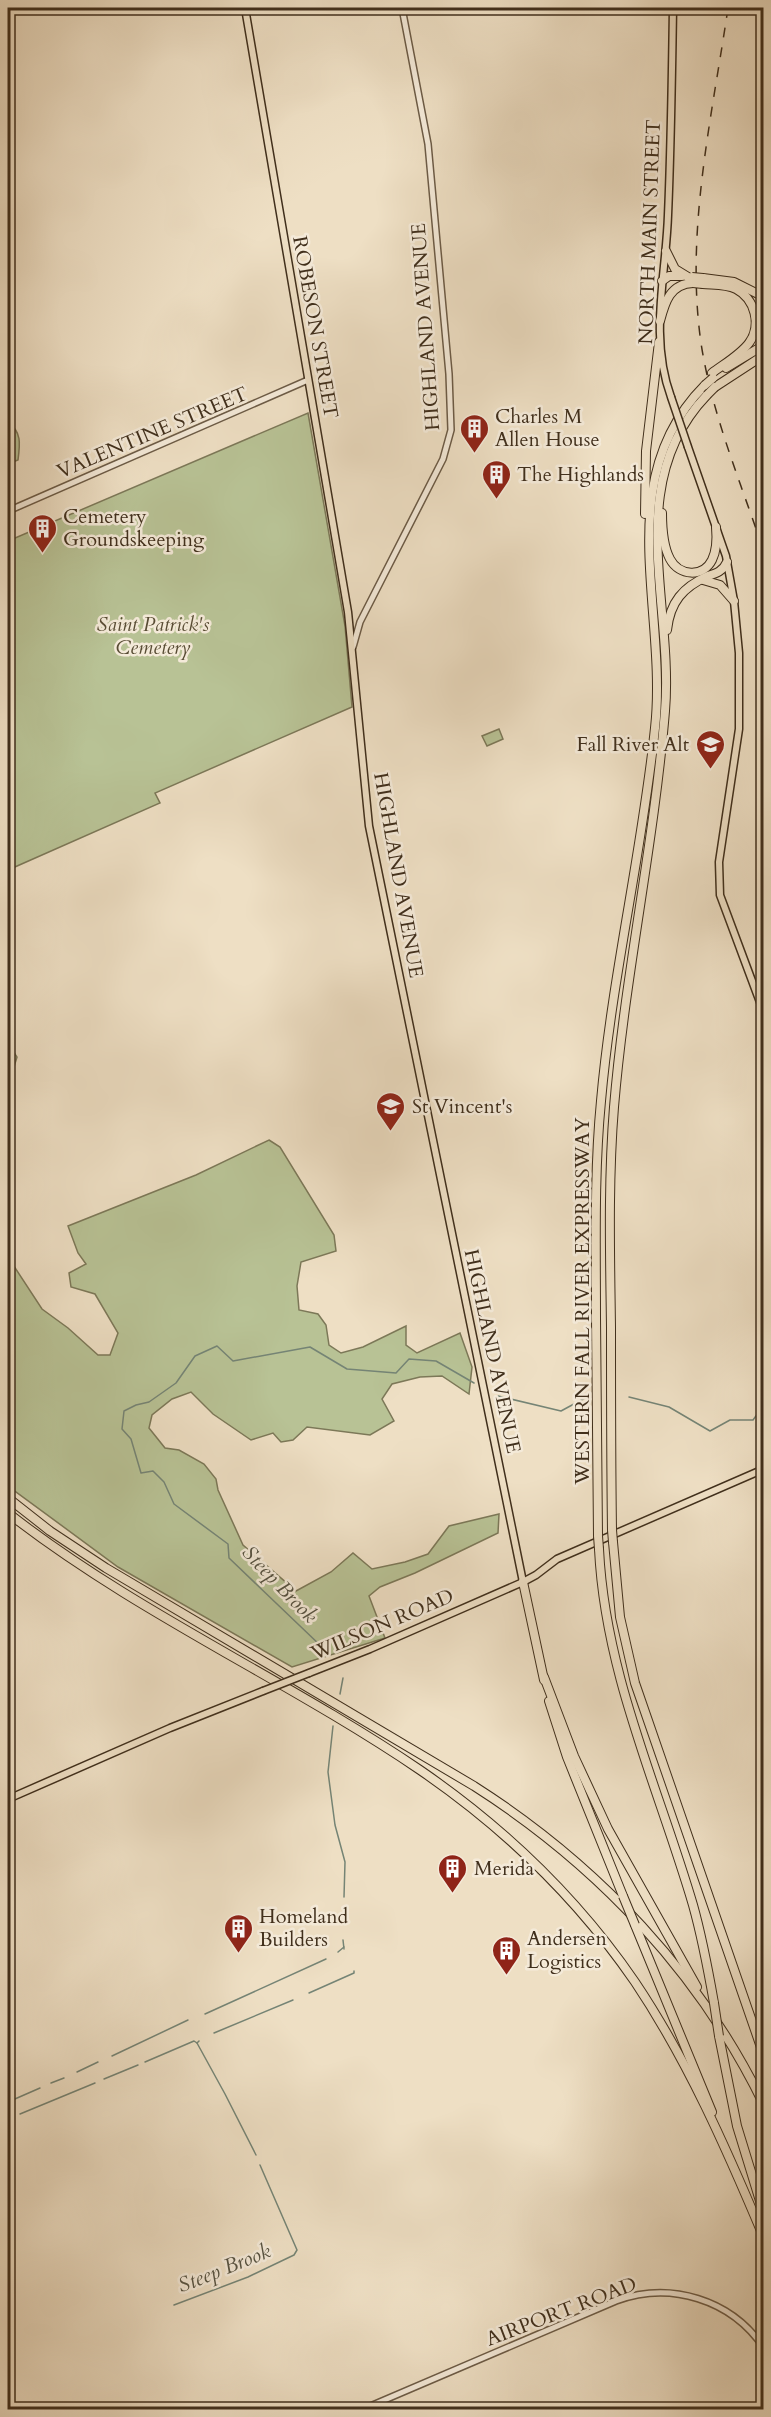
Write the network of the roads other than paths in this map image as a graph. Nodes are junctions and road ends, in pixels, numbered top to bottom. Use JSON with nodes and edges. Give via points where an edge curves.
{"nodes":[{"id":1,"x":245,"y":8,"type":"edge"},
{"id":2,"x":402,"y":8,"type":"edge"},
{"id":3,"x":673,"y":8,"type":"edge"},
{"id":4,"x":666,"y":251,"type":"junction"},
{"id":5,"x":691,"y":279,"type":"junction"},
{"id":6,"x":662,"y":281,"type":"junction"},
{"id":7,"x":703,"y":281,"type":"junction"},
{"id":8,"x":764,"y":297,"type":"edge"},
{"id":9,"x":660,"y":321,"type":"junction"},
{"id":10,"x":659,"y":342,"type":"junction"},
{"id":11,"x":764,"y":345,"type":"edge"},
{"id":12,"x":764,"y":355,"type":"edge"},
{"id":13,"x":713,"y":376,"type":"junction"},
{"id":14,"x":308,"y":380,"type":"junction"},
{"id":15,"x":663,"y":472,"type":"junction"},
{"id":16,"x":8,"y":510,"type":"edge"},
{"id":17,"x":716,"y":527,"type":"junction"},
{"id":18,"x":651,"y":556,"type":"junction"},
{"id":19,"x":727,"y":562,"type":"junction"},
{"id":20,"x":701,"y":571,"type":"junction"},
{"id":21,"x":696,"y":582,"type":"junction"},
{"id":22,"x":734,"y":602,"type":"junction"},
{"id":23,"x":352,"y":652,"type":"junction"},
{"id":24,"x":665,"y":663,"type":"junction"},
{"id":25,"x":764,"y":1013,"type":"edge"},
{"id":26,"x":764,"y":1469,"type":"edge"},
{"id":27,"x":8,"y":1498,"type":"edge"},
{"id":28,"x":8,"y":1513,"type":"edge"},
{"id":29,"x":523,"y":1582,"type":"junction"},
{"id":30,"x":544,"y":1677,"type":"junction"},
{"id":31,"x":8,"y":1799,"type":"edge"},
{"id":32,"x":721,"y":2034,"type":"junction"},
{"id":33,"x":764,"y":2056,"type":"edge"},
{"id":34,"x":764,"y":2105,"type":"edge"},
{"id":35,"x":736,"y":2173,"type":"junction"},
{"id":36,"x":764,"y":2214,"type":"edge"},
{"id":37,"x":764,"y":2238,"type":"edge"},
{"id":38,"x":764,"y":2348,"type":"edge"},
{"id":39,"x":361,"y":2409,"type":"edge"}],
"edges":[{"from":1,"to":14,"type":"main road","name":"ROBESON STREET"},
{"from":2,"to":23,"type":"street","name":"HIGHLAND AVENUE","via":[[428,144],[451,430],[442,459],[360,622]]},
{"from":3,"to":4,"type":"main road","name":"NORTH MAIN STREET"},
{"from":4,"to":5,"type":"highway","via":[[673,267]]},
{"from":4,"to":6,"type":"main road","name":"NORTH MAIN STREET"},
{"from":5,"to":6,"type":"highway","via":[[669,276]]},
{"from":5,"to":7,"type":"highway","bridge":true},
{"from":5,"to":9,"type":"highway","via":[[671,292]]},
{"from":6,"to":9,"type":"main road","name":"NORTH MAIN STREET"},
{"from":7,"to":8,"type":"highway","via":[[737,283]]},
{"from":7,"to":13,"type":"highway","via":[[738,291],[750,303],[755,318],[749,343]]},
{"from":9,"to":10,"type":"main road","name":"NORTH MAIN STREET"},
{"from":10,"to":17,"type":"main road","name":"NORTH MAIN STREET","bridge":true,"via":[[671,397]]},
{"from":10,"to":18,"type":"highway","via":[[645,467],[645,517]]},
{"from":11,"to":13,"type":"highway"},
{"from":12,"to":15,"type":"highway","name":"WESTERN FALL RIVER EXPRESSWAY","bridge":true,"via":[[715,387],[692,412],[678,433]]},
{"from":13,"to":18,"type":"highway","name":"WESTERN FALL RIVER EXPRESSWAY","bridge":true,"via":[[685,407],[667,435],[654,475],[649,517]]},
{"from":14,"to":16,"type":"street","name":"VALENTINE STREET"},
{"from":14,"to":23,"type":"main road","name":"ROBESON STREET"},
{"from":15,"to":20,"type":"highway","via":[[662,526],[669,556],[684,572]]},
{"from":15,"to":24,"type":"highway","name":"WESTERN FALL RIVER EXPRESSWAY","via":[[657,522]]},
{"from":17,"to":19,"type":"main road","name":"NORTH MAIN STREET"},
{"from":17,"to":20,"type":"highway","via":[[714,555]]},
{"from":18,"to":32,"type":"highway","name":"WESTERN FALL RIVER EXPRESSWAY","bridge":true,"via":[[658,674],[656,726],[609,1027],[598,1135],[598,1549],[604,1607],[618,1673],[693,1906]]},
{"from":19,"to":20,"type":"highway"},
{"from":19,"to":21,"type":"highway","via":[[721,570]]},
{"from":19,"to":22,"type":"main road","name":"NORTH MAIN STREET"},
{"from":21,"to":22,"type":"highway","via":[[717,583]]},
{"from":21,"to":24,"type":"highway","via":[[681,593],[671,609]]},
{"from":22,"to":25,"type":"main road","name":"NORTH MAIN STREET","via":[[740,703],[718,880],[723,906]]},
{"from":23,"to":29,"type":"main road","name":"HIGHLAND AVENUE","via":[[369,828]]},
{"from":24,"to":33,"type":"highway","name":"WESTERN FALL RIVER EXPRESSWAY","bridge":true,"via":[[666,705],[612,1138],[612,1530],[620,1617],[635,1683]]},
{"from":26,"to":29,"type":"main road","name":"WILSON ROAD","via":[[557,1559]]},
{"from":27,"to":32,"type":"highway","via":[[120,1577],[530,1824],[596,1879],[642,1926],[684,1976]]},
{"from":28,"to":35,"type":"highway","via":[[108,1584],[413,1765],[512,1843],[572,1902],[634,1981],[677,2053]]},
{"from":29,"to":30,"type":"highway"},
{"from":29,"to":31,"type":"main road","name":"WILSON ROAD","bridge":true},
{"from":30,"to":32,"type":"highway","via":[[608,1829]]},
{"from":30,"to":35,"type":"highway","bridge":true,"via":[[564,1749]]},
{"from":32,"to":34,"type":"highway"},
{"from":32,"to":36,"type":"highway","name":"WESTERN FALL RIVER EXPRESSWAY","via":[[737,2126]]},
{"from":35,"to":37,"type":"highway"},
{"from":38,"to":39,"type":"street","name":"AIRPORT ROAD","via":[[745,2326],[713,2304],[675,2293],[646,2293],[616,2301]]}]}
